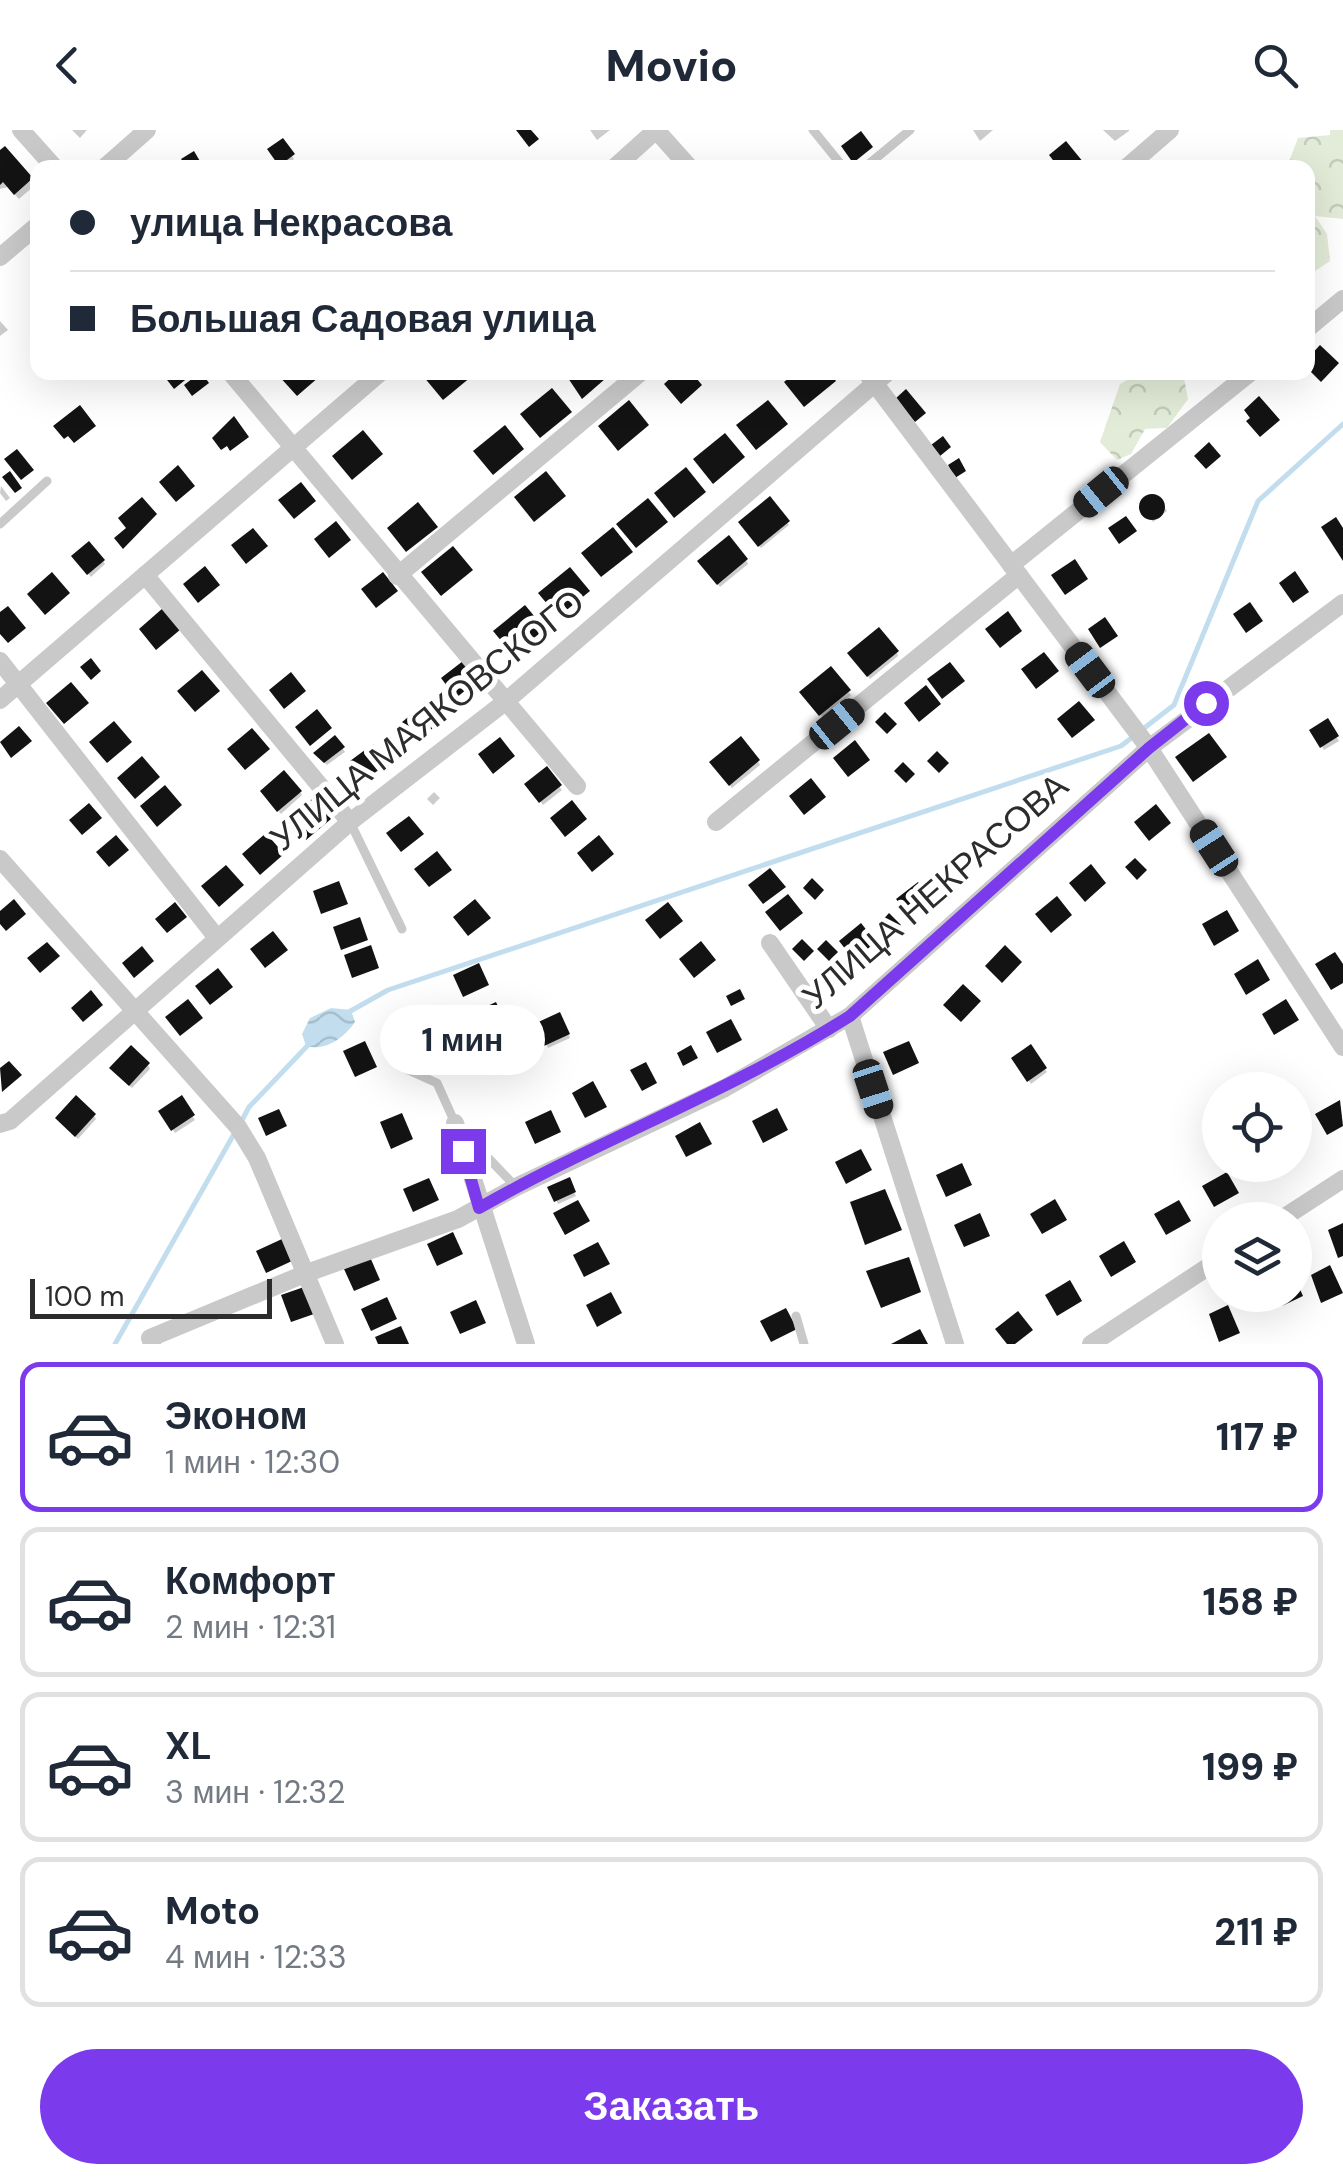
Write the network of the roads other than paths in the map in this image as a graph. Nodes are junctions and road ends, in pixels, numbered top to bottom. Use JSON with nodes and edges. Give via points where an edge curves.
{"nodes":[{"id":1,"x":21,"y":130,"type":"edge"},
{"id":2,"x":147,"y":130,"type":"edge"},
{"id":3,"x":656,"y":130,"type":"edge"},
{"id":4,"x":813,"y":130,"type":"edge"},
{"id":5,"x":910,"y":130,"type":"edge"},
{"id":6,"x":1170,"y":130,"type":"edge"},
{"id":7,"x":48,"y":160,"type":"edge"},
{"id":8,"x":113,"y":160,"type":"edge"},
{"id":9,"x":623,"y":160,"type":"edge"},
{"id":10,"x":683,"y":160,"type":"edge"},
{"id":11,"x":837,"y":160,"type":"edge"},
{"id":12,"x":874,"y":160,"type":"edge"},
{"id":13,"x":1135,"y":160,"type":"edge"},
{"id":14,"x":30,"y":232,"type":"edge"},
{"id":15,"x":0,"y":257,"type":"edge"},
{"id":16,"x":1343,"y":299,"type":"edge"},
{"id":17,"x":1315,"y":322,"type":"edge"},
{"id":18,"x":237,"y":380,"type":"edge"},
{"id":19,"x":372,"y":380,"type":"edge"},
{"id":20,"x":631,"y":380,"type":"edge"},
{"id":21,"x":872,"y":380,"type":"edge"},
{"id":22,"x":880,"y":380,"type":"edge"},
{"id":23,"x":1241,"y":380,"type":"edge"},
{"id":24,"x":294,"y":449,"type":"junction"},
{"id":25,"x":46,"y":481,"type":"dead end"},
{"id":26,"x":0,"y":524,"type":"edge"},
{"id":27,"x":1015,"y":570,"type":"junction"},
{"id":28,"x":145,"y":575,"type":"junction"},
{"id":29,"x":397,"y":576,"type":"junction"},
{"id":30,"x":1343,"y":603,"type":"edge"},
{"id":31,"x":0,"y":660,"type":"edge"},
{"id":32,"x":19,"y":683,"type":"junction"},
{"id":33,"x":0,"y":700,"type":"edge"},
{"id":34,"x":505,"y":702,"type":"junction"},
{"id":35,"x":1149,"y":748,"type":"junction"},
{"id":36,"x":577,"y":786,"type":"dead end"},
{"id":37,"x":350,"y":822,"type":"junction"},
{"id":38,"x":716,"y":822,"type":"dead end"},
{"id":39,"x":0,"y":859,"type":"edge"},
{"id":40,"x":402,"y":929,"type":"dead end"},
{"id":41,"x":217,"y":938,"type":"junction"},
{"id":42,"x":770,"y":942,"type":"dead end"},
{"id":43,"x":135,"y":1011,"type":"junction"},
{"id":44,"x":850,"y":1016,"type":"junction"},
{"id":45,"x":829,"y":1029,"type":"junction"},
{"id":46,"x":1343,"y":1047,"type":"edge"},
{"id":47,"x":399,"y":1066,"type":"dead end"},
{"id":48,"x":5,"y":1123,"type":"edge"},
{"id":49,"x":455,"y":1123,"type":"junction"},
{"id":50,"x":1343,"y":1178,"type":"edge"},
{"id":51,"x":516,"y":1186,"type":"junction"},
{"id":52,"x":1307,"y":1202,"type":"edge"},
{"id":53,"x":479,"y":1208,"type":"junction"},
{"id":54,"x":1202,"y":1271,"type":"edge"},
{"id":55,"x":308,"y":1273,"type":"junction"},
{"id":56,"x":796,"y":1316,"type":"dead end"},
{"id":57,"x":151,"y":1341,"type":"edge"},
{"id":58,"x":335,"y":1344,"type":"edge"},
{"id":59,"x":526,"y":1344,"type":"edge"},
{"id":60,"x":804,"y":1344,"type":"edge"},
{"id":61,"x":954,"y":1344,"type":"edge"},
{"id":62,"x":1091,"y":1344,"type":"edge"}],
"edges":[{"from":1,"to":7,"type":"street"},
{"from":2,"to":8,"type":"street"},
{"from":3,"to":9,"type":"street"},
{"from":3,"to":10,"type":"street"},
{"from":4,"to":11,"type":"lane"},
{"from":5,"to":12,"type":"lane"},
{"from":6,"to":13,"type":"street"},
{"from":14,"to":15,"type":"street"},
{"from":16,"to":17,"type":"street"},
{"from":18,"to":24,"type":"street"},
{"from":19,"to":24,"type":"street"},
{"from":20,"to":29,"type":"street"},
{"from":21,"to":34,"type":"street","name":"УЛИЦА МАЯКОВСКОГО"},
{"from":22,"to":27,"type":"street"},
{"from":23,"to":27,"type":"street"},
{"from":24,"to":28,"type":"street"},
{"from":24,"to":29,"type":"street"},
{"from":25,"to":26,"type":"lane"},
{"from":27,"to":35,"type":"street"},
{"from":27,"to":38,"type":"street"},
{"from":28,"to":32,"type":"street"},
{"from":28,"to":37,"type":"street"},
{"from":29,"to":34,"type":"street"},
{"from":30,"to":35,"type":"street","name":"УЛИЦА НЕКРАСОВА"},
{"from":31,"to":32,"type":"street"},
{"from":32,"to":33,"type":"street"},
{"from":32,"to":41,"type":"street"},
{"from":34,"to":36,"type":"street"},
{"from":34,"to":37,"type":"street","name":"УЛИЦА МАЯКОВСКОГО"},
{"from":35,"to":44,"type":"street","name":"УЛИЦА НЕКРАСОВА"},
{"from":35,"to":46,"type":"street"},
{"from":37,"to":40,"type":"lane"},
{"from":37,"to":41,"type":"street","name":"УЛИЦА МАЯКОВСКОГО"},
{"from":39,"to":43,"type":"street"},
{"from":41,"to":43,"type":"street","name":"УЛИЦА МАЯКОВСКОГО"},
{"from":42,"to":45,"type":"street"},
{"from":43,"to":48,"type":"street","name":"УЛИЦА МАЯКОВСКОГО"},
{"from":43,"to":55,"type":"street","via":[[238,1127]]},
{"from":44,"to":45,"type":"street","name":"УЛИЦА НЕКРАСОВА"},
{"from":44,"to":61,"type":"street"},
{"from":45,"to":51,"type":"street","name":"УЛИЦА НЕКРАСОВА","via":[[725,1088]]},
{"from":47,"to":49,"type":"lane","via":[[437,1083]]},
{"from":49,"to":51,"type":"lane"},
{"from":49,"to":53,"type":"street"},
{"from":50,"to":52,"type":"street"},
{"from":51,"to":53,"type":"street","name":"УЛИЦА НЕКРАСОВА"},
{"from":53,"to":55,"type":"street","name":"УЛИЦА НЕКРАСОВА"},
{"from":53,"to":59,"type":"street"},
{"from":54,"to":62,"type":"street"},
{"from":55,"to":57,"type":"street","name":"УЛИЦА НЕКРАСОВА"},
{"from":55,"to":58,"type":"street"},
{"from":56,"to":60,"type":"lane"}]}
